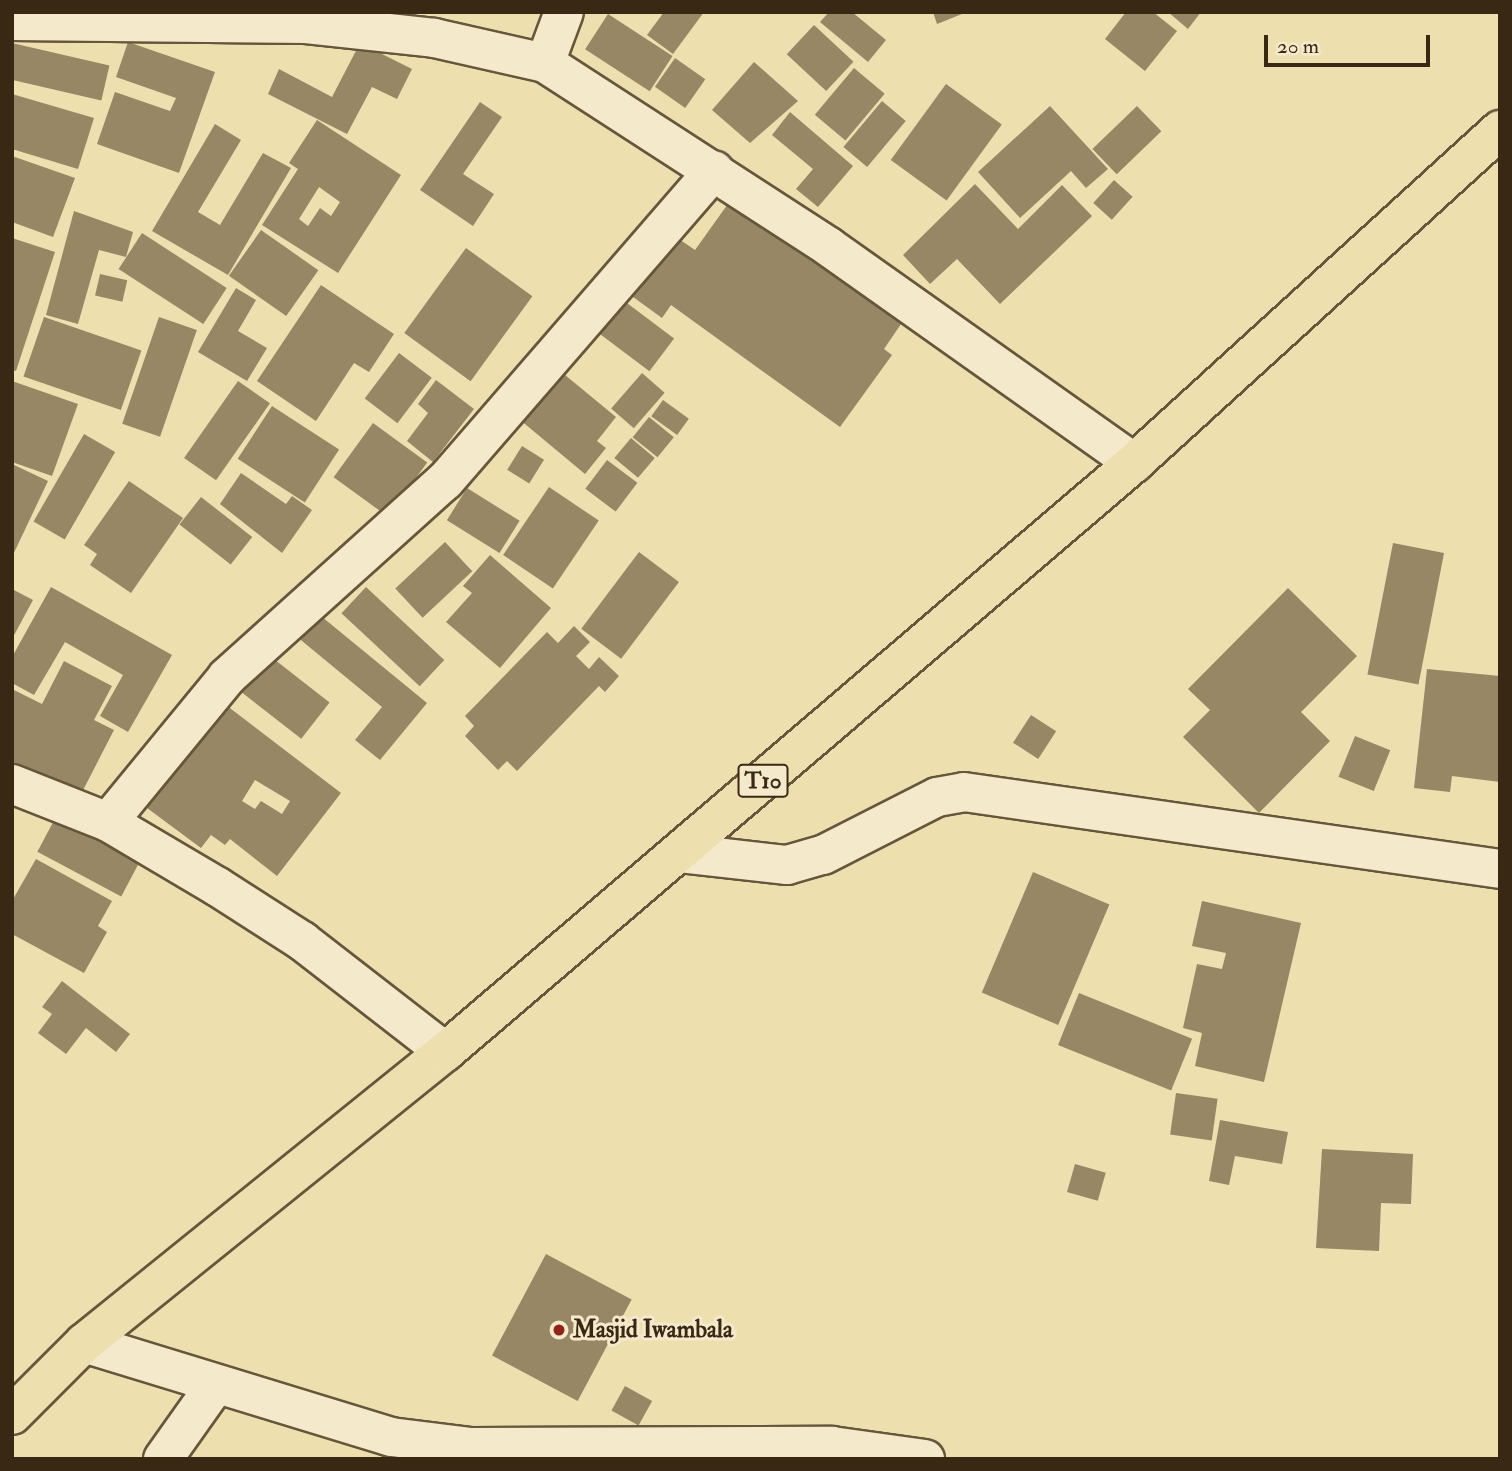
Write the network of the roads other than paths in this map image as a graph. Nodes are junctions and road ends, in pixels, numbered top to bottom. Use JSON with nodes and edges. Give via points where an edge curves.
{"nodes":[{"id":1,"x":564,"y":12,"type":"edge"},
{"id":2,"x":12,"y":21,"type":"edge"},
{"id":3,"x":545,"y":63,"type":"junction"},
{"id":4,"x":1500,"y":130,"type":"edge"},
{"id":5,"x":714,"y":170,"type":"junction"},
{"id":6,"x":1134,"y":463,"type":"junction"},
{"id":7,"x":12,"y":784,"type":"edge"},
{"id":8,"x":108,"y":822,"type":"junction"},
{"id":9,"x":680,"y":853,"type":"junction"},
{"id":10,"x":1500,"y":869,"type":"edge"},
{"id":11,"x":445,"y":1052,"type":"junction"},
{"id":12,"x":84,"y":1343,"type":"junction"},
{"id":13,"x":214,"y":1387,"type":"junction"},
{"id":14,"x":12,"y":1415,"type":"edge"},
{"id":15,"x":163,"y":1459,"type":"edge"},
{"id":16,"x":925,"y":1459,"type":"edge"}],
"edges":[{"from":1,"to":3,"type":"street"},
{"from":2,"to":3,"type":"street","via":[[306,24],[434,38]]},
{"from":3,"to":5,"type":"street"},
{"from":4,"to":6,"type":"highway","number":"T10"},
{"from":5,"to":6,"type":"street"},
{"from":5,"to":8,"type":"street","via":[[461,463],[405,521],[227,677]]},
{"from":6,"to":9,"type":"highway","number":"T10"},
{"from":7,"to":8,"type":"street"},
{"from":8,"to":11,"type":"street","via":[[302,941]]},
{"from":9,"to":10,"type":"street","via":[[787,865],[823,855],[937,797],[964,792]]},
{"from":9,"to":11,"type":"highway","number":"T10"},
{"from":11,"to":12,"type":"highway","number":"T10"},
{"from":12,"to":13,"type":"street"},
{"from":12,"to":14,"type":"highway","number":"T10"},
{"from":13,"to":15,"type":"street"},
{"from":13,"to":16,"type":"street","via":[[333,1424],[471,1447],[832,1446]]}]}
